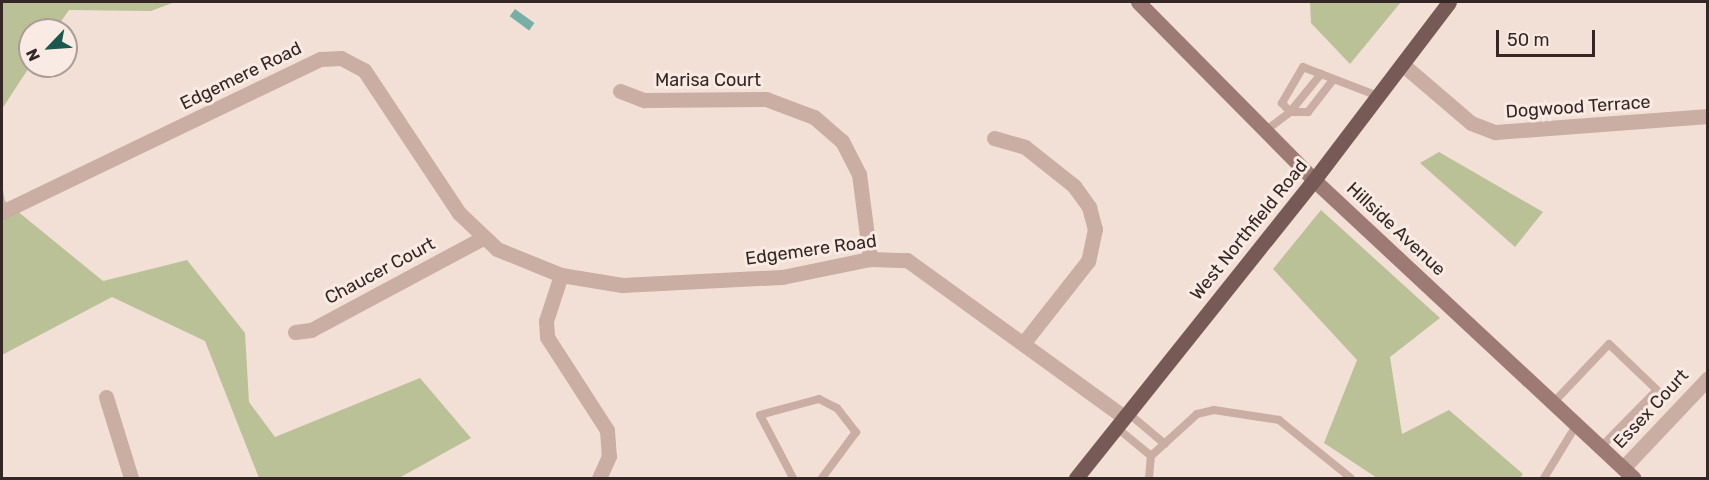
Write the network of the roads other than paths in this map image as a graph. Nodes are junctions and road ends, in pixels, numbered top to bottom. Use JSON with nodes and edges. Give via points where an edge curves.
{"nodes":[{"id":1,"x":1138,"y":2,"type":"edge"},
{"id":2,"x":1449,"y":2,"type":"edge"},
{"id":3,"x":1402,"y":64,"type":"junction"},
{"id":4,"x":1321,"y":74,"type":"junction"},
{"id":5,"x":1332,"y":81,"type":"junction"},
{"id":6,"x":620,"y":91,"type":"dead end"},
{"id":7,"x":1378,"y":96,"type":"junction"},
{"id":8,"x":1290,"y":112,"type":"junction"},
{"id":9,"x":1707,"y":116,"type":"edge"},
{"id":10,"x":1265,"y":131,"type":"junction"},
{"id":11,"x":994,"y":138,"type":"dead end"},
{"id":12,"x":1314,"y":180,"type":"junction"},
{"id":13,"x":2,"y":212,"type":"edge"},
{"id":14,"x":481,"y":239,"type":"junction"},
{"id":15,"x":870,"y":259,"type":"junction"},
{"id":16,"x":561,"y":275,"type":"junction"},
{"id":17,"x":295,"y":332,"type":"dead end"},
{"id":18,"x":1025,"y":341,"type":"junction"},
{"id":19,"x":1707,"y":378,"type":"edge"},
{"id":20,"x":106,"y":397,"type":"dead end"},
{"id":21,"x":1553,"y":403,"type":"junction"},
{"id":22,"x":1123,"y":419,"type":"junction"},
{"id":23,"x":1577,"y":424,"type":"junction"},
{"id":24,"x":1165,"y":444,"type":"junction"},
{"id":25,"x":1601,"y":447,"type":"junction"},
{"id":26,"x":1151,"y":456,"type":"junction"},
{"id":27,"x":1629,"y":473,"type":"edge"},
{"id":28,"x":131,"y":478,"type":"edge"},
{"id":29,"x":599,"y":478,"type":"edge"},
{"id":30,"x":793,"y":478,"type":"edge"},
{"id":31,"x":822,"y":478,"type":"edge"},
{"id":32,"x":1076,"y":478,"type":"edge"},
{"id":33,"x":1149,"y":478,"type":"edge"},
{"id":34,"x":1351,"y":478,"type":"edge"},
{"id":35,"x":1544,"y":478,"type":"edge"}],
"edges":[{"from":1,"to":10,"type":"street","name":"Hillside Avenue"},
{"from":2,"to":3,"type":"main road","name":"West Northfield Road"},
{"from":3,"to":7,"type":"main road","name":"West Northfield Road"},
{"from":3,"to":9,"type":"street","name":"Dogwood Terrace","via":[[1471,123],[1495,132]]},
{"from":4,"to":5,"type":"lane"},
{"from":4,"to":8,"type":"lane"},
{"from":4,"to":8,"type":"lane","via":[[1303,67],[1282,103]]},
{"from":5,"to":7,"type":"lane"},
{"from":5,"to":8,"type":"lane","via":[[1308,112]]},
{"from":6,"to":15,"type":"street","name":"Marisa Court","via":[[644,100],[766,99],[814,117],[842,141],[859,174]]},
{"from":7,"to":12,"type":"main road","name":"West Northfield Road"},
{"from":8,"to":10,"type":"lane"},
{"from":10,"to":12,"type":"street","name":"Hillside Avenue"},
{"from":11,"to":18,"type":"street","via":[[1025,147],[1074,186],[1089,207],[1095,229],[1088,261]]},
{"from":12,"to":21,"type":"street","name":"Hillside Avenue"},
{"from":12,"to":22,"type":"main road","name":"West Northfield Road"},
{"from":13,"to":14,"type":"street","name":"Edgemere Road","via":[[333,57],[364,70]]},
{"from":14,"to":16,"type":"street","name":"Edgemere Road"},
{"from":14,"to":17,"type":"street","name":"Chaucer Court","via":[[311,330]]},
{"from":15,"to":16,"type":"street","name":"Edgemere Road","via":[[782,277],[665,285],[622,285]]},
{"from":15,"to":18,"type":"street","name":"Edgemere Road","via":[[920,265]]},
{"from":16,"to":29,"type":"street","via":[[546,321],[547,338],[601,418],[610,445]]},
{"from":18,"to":22,"type":"street","name":"Edgemere Road"},
{"from":19,"to":27,"type":"street","name":"Essex Court"},
{"from":20,"to":28,"type":"street"},
{"from":21,"to":23,"type":"street","name":"Hillside Avenue"},
{"from":21,"to":25,"type":"lane","via":[[1609,344],[1657,390]]},
{"from":22,"to":24,"type":"lane"},
{"from":22,"to":26,"type":"lane"},
{"from":22,"to":32,"type":"main road","name":"West Northfield Road"},
{"from":23,"to":25,"type":"street","name":"Hillside Avenue"},
{"from":23,"to":35,"type":"lane"},
{"from":24,"to":26,"type":"lane"},
{"from":24,"to":34,"type":"lane","via":[[1197,414],[1214,410],[1279,420]]},
{"from":25,"to":27,"type":"street","name":"Hillside Avenue"},
{"from":26,"to":33,"type":"lane"},
{"from":30,"to":31,"type":"lane","via":[[760,415],[819,399],[837,408],[856,432]]}]}
